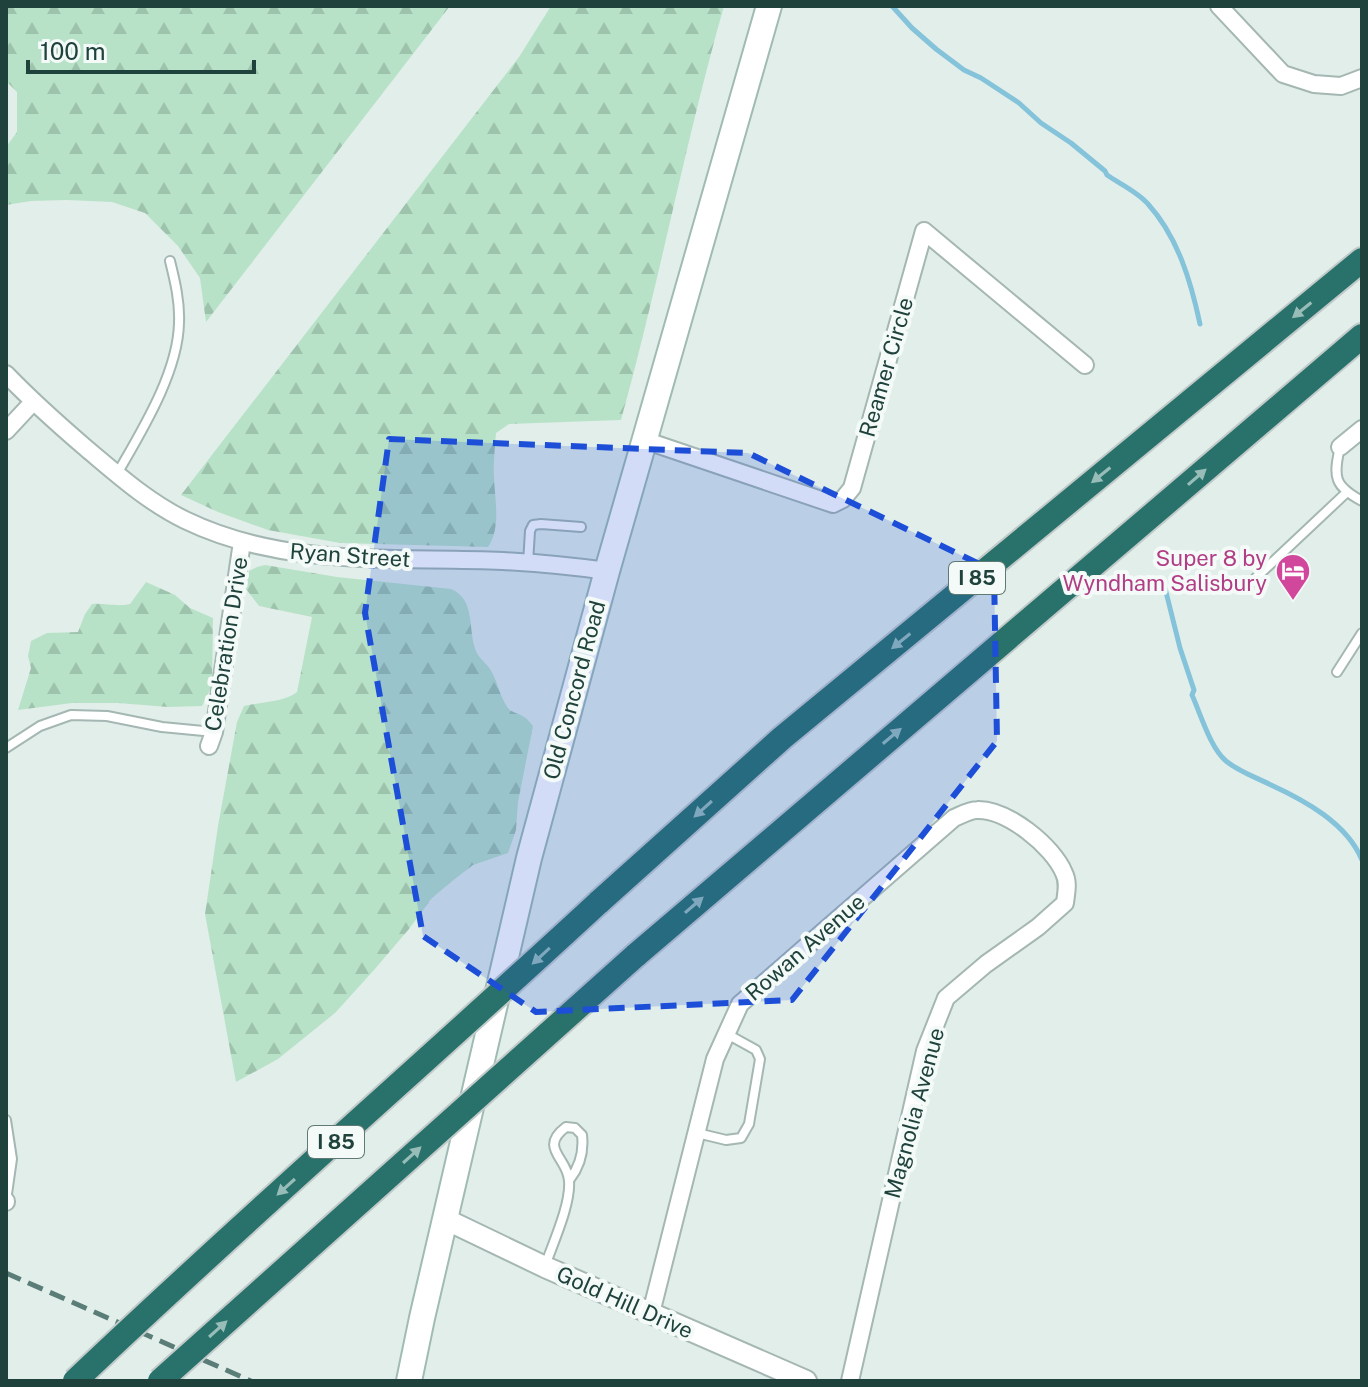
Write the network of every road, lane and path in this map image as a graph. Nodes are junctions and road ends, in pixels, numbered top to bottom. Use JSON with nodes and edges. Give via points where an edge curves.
{"nodes":[{"id":1,"x":769,"y":6,"type":"edge"},
{"id":2,"x":1219,"y":6,"type":"edge"},
{"id":3,"x":1362,"y":78,"type":"edge"},
{"id":4,"x":1362,"y":260,"type":"edge"},
{"id":5,"x":170,"y":261,"type":"dead end"},
{"id":6,"x":1362,"y":336,"type":"edge"},
{"id":7,"x":1085,"y":365,"type":"dead end"},
{"id":8,"x":6,"y":374,"type":"edge"},
{"id":9,"x":33,"y":402,"type":"junction"},
{"id":10,"x":1362,"y":429,"type":"edge"},
{"id":11,"x":6,"y":431,"type":"edge"},
{"id":12,"x":644,"y":440,"type":"junction"},
{"id":13,"x":1340,"y":447,"type":"joint"},
{"id":14,"x":117,"y":474,"type":"junction"},
{"id":15,"x":1346,"y":493,"type":"junction"},
{"id":16,"x":1362,"y":501,"type":"edge"},
{"id":17,"x":581,"y":527,"type":"dead end"},
{"id":18,"x":242,"y":542,"type":"junction"},
{"id":19,"x":528,"y":563,"type":"junction"},
{"id":20,"x":607,"y":571,"type":"junction"},
{"id":21,"x":1246,"y":587,"type":"dead end"},
{"id":22,"x":1362,"y":633,"type":"edge"},
{"id":23,"x":1337,"y":672,"type":"dead end"},
{"id":24,"x":212,"y":739,"type":"joint"},
{"id":25,"x":6,"y":748,"type":"edge"},
{"id":26,"x":1065,"y":898,"type":"joint"},
{"id":27,"x":727,"y":1034,"type":"junction"},
{"id":28,"x":6,"y":1120,"type":"edge"},
{"id":29,"x":697,"y":1133,"type":"junction"},
{"id":30,"x":570,"y":1179,"type":"junction"},
{"id":31,"x":6,"y":1202,"type":"edge"},
{"id":32,"x":445,"y":1219,"type":"junction"},
{"id":33,"x":545,"y":1267,"type":"junction"},
{"id":34,"x":651,"y":1313,"type":"junction"},
{"id":35,"x":75,"y":1381,"type":"edge"},
{"id":36,"x":160,"y":1381,"type":"edge"},
{"id":37,"x":409,"y":1381,"type":"edge"},
{"id":38,"x":806,"y":1381,"type":"edge"},
{"id":39,"x":850,"y":1381,"type":"edge"}],
"edges":[{"from":1,"to":12,"type":"main road","name":"Old Concord Road"},
{"from":2,"to":3,"type":"street","via":[[1283,74],[1341,86]]},
{"from":4,"to":35,"type":"highway","number":"I 85","one_way":true,"bridge":true,"via":[[782,738]]},
{"from":5,"to":14,"type":"lane","via":[[179,324],[175,349],[157,399]]},
{"from":36,"to":6,"type":"highway","number":"I 85","one_way":true,"bridge":true,"via":[[635,956]]},
{"from":7,"to":12,"type":"street","name":"Reamer Circle","via":[[924,231],[852,488],[843,499],[833,504]]},
{"from":8,"to":9,"type":"street","name":"Ryan Street"},
{"from":9,"to":11,"type":"street"},
{"from":9,"to":14,"type":"street","name":"Ryan Street"},
{"from":10,"to":13,"type":"street"},
{"from":12,"to":20,"type":"main road","name":"Old Concord Road"},
{"from":13,"to":15,"type":"lane","via":[[1337,474]]},
{"from":14,"to":18,"type":"street","name":"Ryan Street","via":[[186,521]]},
{"from":15,"to":16,"type":"lane"},
{"from":15,"to":21,"type":"lane"},
{"from":17,"to":19,"type":"lane","via":[[533,525]]},
{"from":18,"to":19,"type":"street","name":"Ryan Street","via":[[322,557]]},
{"from":18,"to":24,"type":"street","name":"Celebration Drive"},
{"from":19,"to":20,"type":"street","name":"Ryan Street"},
{"from":20,"to":32,"type":"main road","name":"Old Concord Road","via":[[529,858]]},
{"from":22,"to":23,"type":"lane"},
{"from":24,"to":25,"type":"lane","via":[[107,716],[71,715],[40,726]]},
{"from":26,"to":27,"type":"street","name":"Rowan Avenue","via":[[1064,870],[1025,828],[996,812],[975,810],[954,818],[740,1004]]},
{"from":26,"to":39,"type":"street","name":"Magnolia Avenue","via":[[1038,927],[946,998],[925,1051]]},
{"from":27,"to":29,"type":"street","name":"Rowan Avenue","via":[[715,1059]]},
{"from":27,"to":29,"type":"lane","via":[[756,1050],[760,1059],[749,1124],[741,1138]]},
{"from":28,"to":31,"type":"lane","via":[[12,1159]]},
{"from":29,"to":34,"type":"street","name":"Rowan Avenue"},
{"from":30,"to":30,"type":"lane","via":[[554,1142],[566,1127],[575,1128],[583,1144]]},
{"from":30,"to":33,"type":"lane"},
{"from":32,"to":33,"type":"street","name":"Gold Hill Drive"},
{"from":32,"to":37,"type":"main road","name":"Old Concord Road"},
{"from":33,"to":34,"type":"street","name":"Gold Hill Drive"},
{"from":34,"to":38,"type":"street","name":"Gold Hill Drive"}]}
